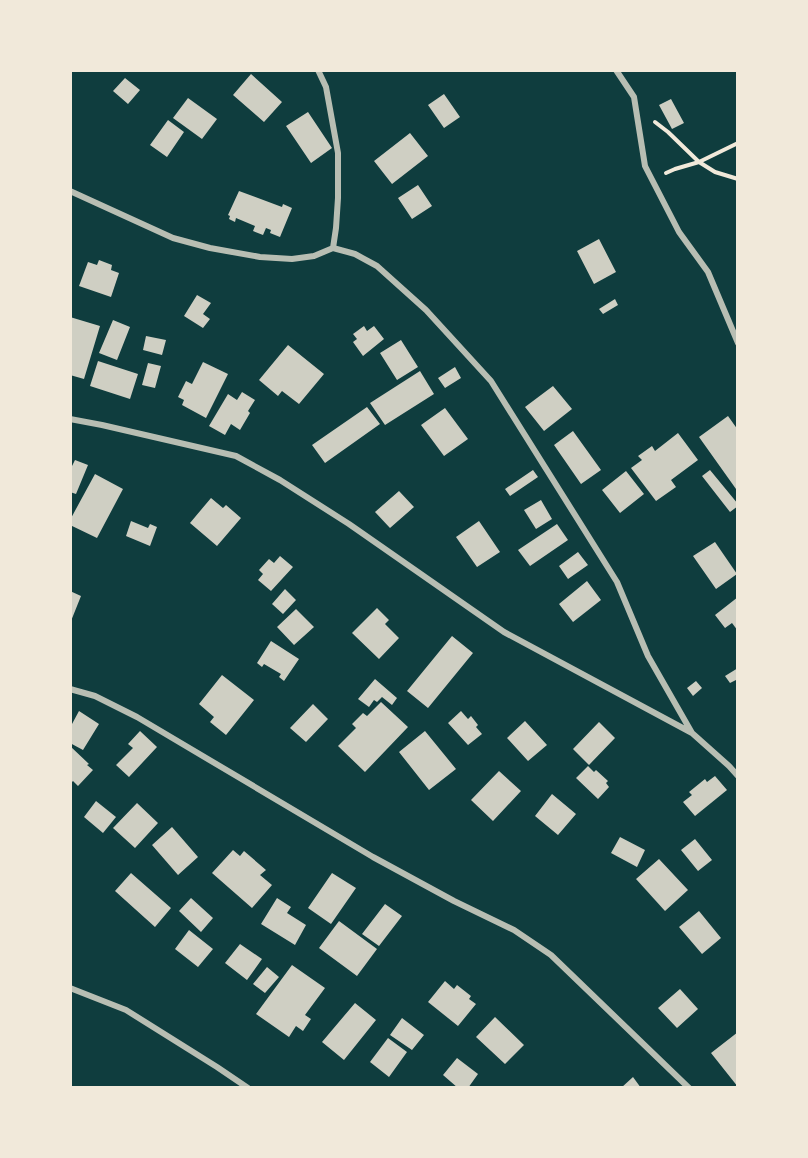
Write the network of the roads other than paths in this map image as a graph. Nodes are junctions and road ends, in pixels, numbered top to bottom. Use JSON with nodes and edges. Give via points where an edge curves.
{"nodes":[{"id":1,"x":318,"y":70,"type":"edge"},
{"id":2,"x":616,"y":70,"type":"edge"},
{"id":3,"x":70,"y":191,"type":"edge"},
{"id":4,"x":333,"y":249,"type":"junction"},
{"id":5,"x":738,"y":343,"type":"edge"},
{"id":6,"x":70,"y":419,"type":"edge"},
{"id":7,"x":70,"y":689,"type":"edge"},
{"id":8,"x":692,"y":733,"type":"junction"},
{"id":9,"x":738,"y":776,"type":"edge"},
{"id":10,"x":70,"y":988,"type":"edge"},
{"id":11,"x":248,"y":1088,"type":"edge"},
{"id":12,"x":689,"y":1088,"type":"edge"}],
"edges":[{"from":1,"to":4,"type":"street","via":[[326,87],[338,153]]},
{"from":2,"to":5,"type":"street","via":[[634,97],[645,166],[679,232],[708,272]]},
{"from":3,"to":4,"type":"street","via":[[173,238],[210,248],[292,259]]},
{"from":4,"to":8,"type":"street","via":[[355,254],[377,266],[426,310],[491,381],[617,582],[648,656]]},
{"from":6,"to":8,"type":"street","via":[[236,456],[349,524],[504,632]]},
{"from":7,"to":12,"type":"street","via":[[95,696],[137,717],[373,857],[514,930],[551,955]]},
{"from":8,"to":9,"type":"street"},
{"from":10,"to":11,"type":"street","via":[[126,1010]]}]}
